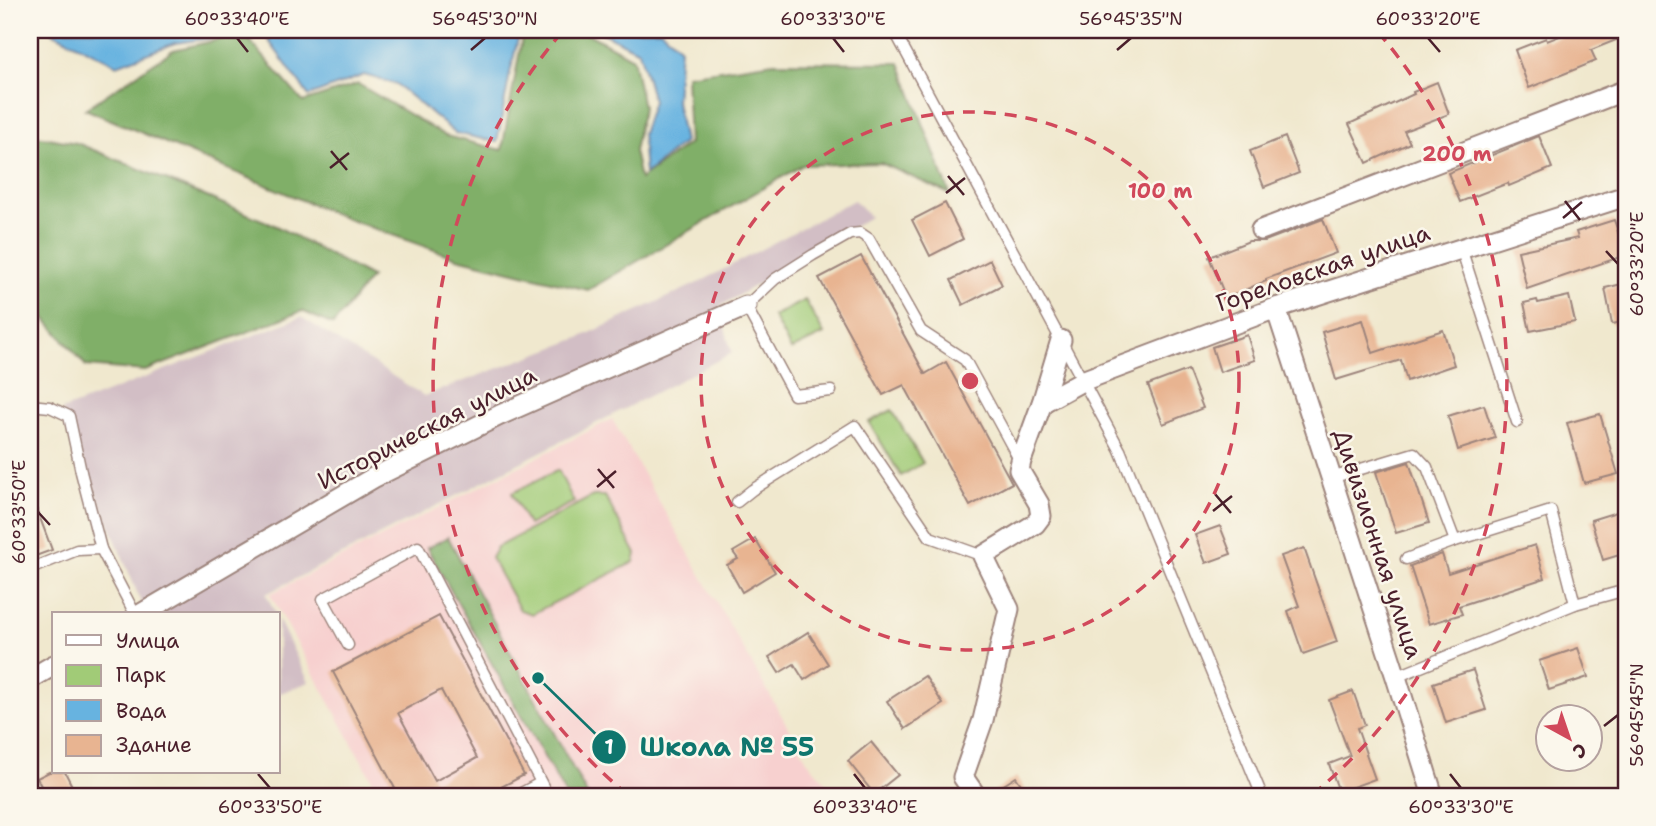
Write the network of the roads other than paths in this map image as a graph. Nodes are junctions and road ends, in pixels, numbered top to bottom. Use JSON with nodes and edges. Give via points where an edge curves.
{"nodes":[{"id":1,"x":894,"y":30,"type":"edge"},
{"id":2,"x":1626,"y":90,"type":"edge"},
{"id":3,"x":1626,"y":196,"type":"edge"},
{"id":4,"x":1261,"y":230,"type":"dead end"},
{"id":5,"x":1461,"y":248,"type":"junction"},
{"id":6,"x":746,"y":306,"type":"junction"},
{"id":7,"x":1276,"y":308,"type":"junction"},
{"id":8,"x":1061,"y":340,"type":"junction"},
{"id":9,"x":1082,"y":381,"type":"junction"},
{"id":10,"x":831,"y":391,"type":"dead end"},
{"id":11,"x":1042,"y":403,"type":"junction"},
{"id":12,"x":30,"y":405,"type":"edge"},
{"id":13,"x":1517,"y":422,"type":"dead end"},
{"id":14,"x":1021,"y":461,"type":"junction"},
{"id":15,"x":1331,"y":478,"type":"junction"},
{"id":16,"x":737,"y":502,"type":"dead end"},
{"id":17,"x":1455,"y":541,"type":"junction"},
{"id":18,"x":101,"y":549,"type":"junction"},
{"id":19,"x":983,"y":556,"type":"junction"},
{"id":20,"x":1406,"y":559,"type":"dead end"},
{"id":21,"x":30,"y":569,"type":"edge"},
{"id":22,"x":1626,"y":590,"type":"edge"},
{"id":23,"x":1575,"y":604,"type":"junction"},
{"id":24,"x":134,"y":612,"type":"edge"},
{"id":25,"x":144,"y":612,"type":"edge"},
{"id":26,"x":348,"y":645,"type":"dead end"},
{"id":27,"x":52,"y":666,"type":"edge"},
{"id":28,"x":1396,"y":677,"type":"junction"},
{"id":29,"x":30,"y":679,"type":"edge"},
{"id":30,"x":540,"y":783,"type":"junction"},
{"id":31,"x":516,"y":796,"type":"edge"},
{"id":32,"x":548,"y":796,"type":"edge"},
{"id":33,"x":976,"y":796,"type":"edge"},
{"id":34,"x":1262,"y":796,"type":"edge"},
{"id":35,"x":1433,"y":796,"type":"edge"}],
"edges":[{"from":1,"to":8,"type":"lane"},
{"from":2,"to":4,"type":"street"},
{"from":3,"to":5,"type":"street","name":"Гореловская улица"},
{"from":5,"to":7,"type":"street","name":"Гореловская улица"},
{"from":5,"to":13,"type":"lane"},
{"from":6,"to":10,"type":"lane","via":[[794,395]]},
{"from":6,"to":14,"type":"lane","via":[[803,261],[850,234],[860,233],[869,239],[921,331],[965,360]]},
{"from":6,"to":25,"type":"street","name":"Историческая улица","via":[[500,415],[373,478]]},
{"from":7,"to":9,"type":"street","name":"Гореловская улица"},
{"from":7,"to":15,"type":"street","name":"Дивизионная улица"},
{"from":8,"to":9,"type":"lane"},
{"from":8,"to":11,"type":"street"},
{"from":9,"to":11,"type":"street","name":"Гореловская улица"},
{"from":9,"to":34,"type":"lane","via":[[1120,450]]},
{"from":11,"to":14,"type":"street"},
{"from":12,"to":18,"type":"lane","via":[[50,407],[69,416]]},
{"from":14,"to":19,"type":"street","via":[[1019,470],[1041,516]]},
{"from":15,"to":17,"type":"lane","via":[[1415,453],[1427,467]]},
{"from":15,"to":28,"type":"street","name":"Дивизионная улица"},
{"from":16,"to":19,"type":"lane","via":[[855,426],[930,537]]},
{"from":17,"to":20,"type":"lane"},
{"from":17,"to":23,"type":"lane","via":[[1551,512]]},
{"from":18,"to":21,"type":"lane","via":[[77,550]]},
{"from":18,"to":24,"type":"lane"},
{"from":19,"to":33,"type":"street","via":[[1009,609],[984,720],[963,777]]},
{"from":22,"to":23,"type":"lane"},
{"from":23,"to":28,"type":"lane"},
{"from":26,"to":30,"type":"lane","via":[[323,599],[418,548]]},
{"from":27,"to":29,"type":"street"},
{"from":28,"to":35,"type":"street","name":"Дивизионная улица"},
{"from":30,"to":31,"type":"lane"},
{"from":30,"to":32,"type":"lane"}]}
